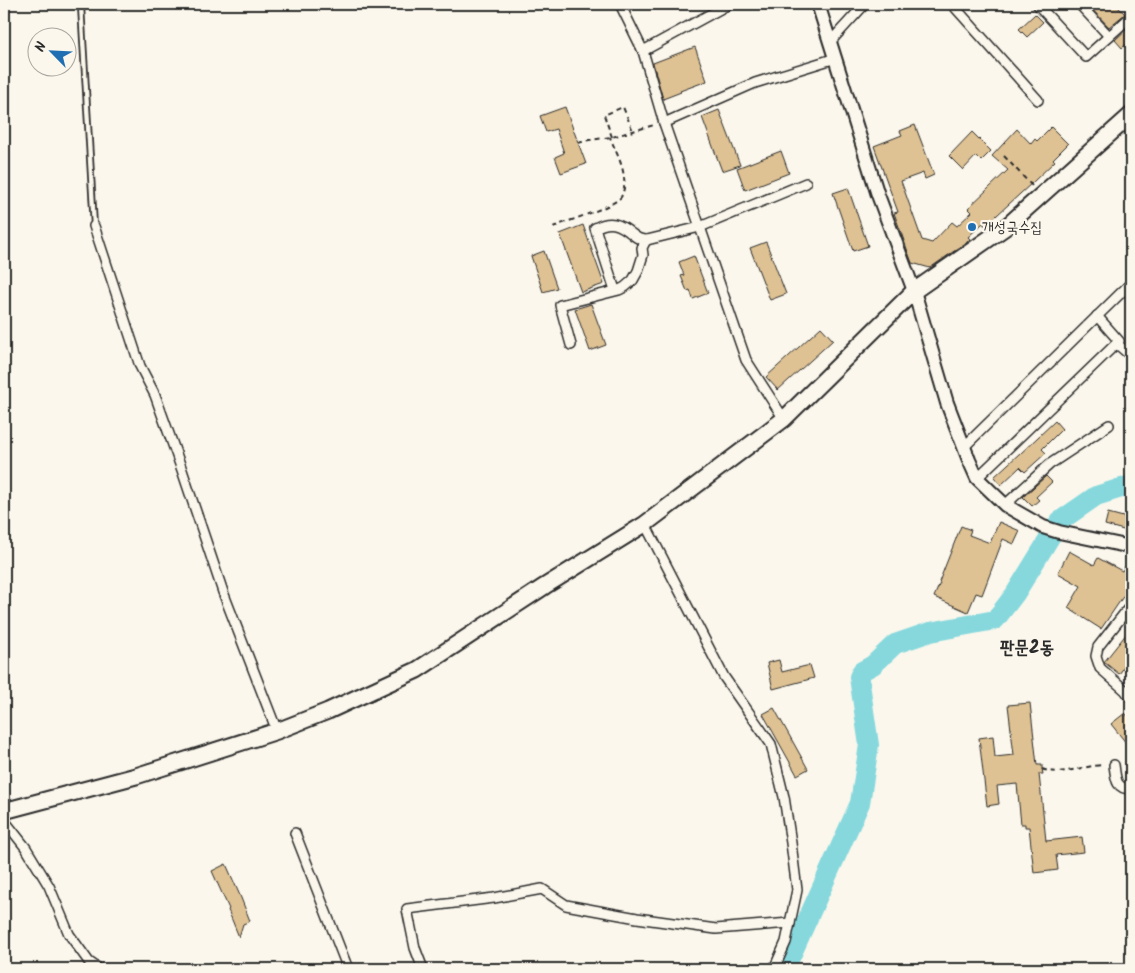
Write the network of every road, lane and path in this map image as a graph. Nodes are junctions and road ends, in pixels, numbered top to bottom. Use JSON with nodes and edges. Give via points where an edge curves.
{"nodes":[{"id":1,"x":620,"y":4,"type":"edge"},
{"id":2,"x":729,"y":4,"type":"edge"},
{"id":3,"x":818,"y":4,"type":"edge"},
{"id":4,"x":865,"y":4,"type":"edge"},
{"id":5,"x":952,"y":4,"type":"edge"},
{"id":6,"x":1037,"y":4,"type":"edge"},
{"id":7,"x":1079,"y":4,"type":"edge"},
{"id":8,"x":81,"y":6,"type":"dead end"},
{"id":9,"x":1126,"y":20,"type":"dead end"},
{"id":10,"x":1109,"y":36,"type":"junction"},
{"id":11,"x":831,"y":41,"type":"junction"},
{"id":12,"x":643,"y":51,"type":"junction"},
{"id":13,"x":836,"y":58,"type":"junction"},
{"id":14,"x":1038,"y":100,"type":"dead end"},
{"id":15,"x":1131,"y":115,"type":"edge"},
{"id":16,"x":664,"y":123,"type":"junction"},
{"id":17,"x":633,"y":131,"type":"junction"},
{"id":18,"x":611,"y":137,"type":"junction"},
{"id":19,"x":578,"y":143,"type":"dead end"},
{"id":20,"x":1004,"y":156,"type":"dead end"},
{"id":21,"x":806,"y":183,"type":"dead end"},
{"id":22,"x":1041,"y":196,"type":"junction"},
{"id":23,"x":94,"y":226,"type":"joint"},
{"id":24,"x":553,"y":227,"type":"dead end"},
{"id":25,"x":700,"y":227,"type":"junction"},
{"id":26,"x":647,"y":240,"type":"junction"},
{"id":27,"x":1131,"y":283,"type":"edge"},
{"id":28,"x":615,"y":290,"type":"junction"},
{"id":29,"x":914,"y":291,"type":"junction"},
{"id":30,"x":1097,"y":316,"type":"junction"},
{"id":31,"x":1117,"y":344,"type":"junction"},
{"id":32,"x":571,"y":345,"type":"dead end"},
{"id":33,"x":1131,"y":356,"type":"edge"},
{"id":34,"x":784,"y":419,"type":"junction"},
{"id":35,"x":1109,"y":425,"type":"dead end"},
{"id":36,"x":964,"y":448,"type":"junction"},
{"id":37,"x":977,"y":478,"type":"junction"},
{"id":38,"x":1005,"y":505,"type":"junction"},
{"id":39,"x":645,"y":524,"type":"junction"},
{"id":40,"x":1131,"y":546,"type":"edge"},
{"id":41,"x":1131,"y":605,"type":"edge"},
{"id":42,"x":1131,"y":698,"type":"edge"},
{"id":43,"x":277,"y":731,"type":"junction"},
{"id":44,"x":1114,"y":765,"type":"joint"},
{"id":45,"x":1042,"y":769,"type":"dead end"},
{"id":46,"x":1131,"y":789,"type":"edge"},
{"id":47,"x":4,"y":811,"type":"edge"},
{"id":48,"x":4,"y":820,"type":"edge"},
{"id":49,"x":296,"y":833,"type":"dead end"},
{"id":50,"x":790,"y":924,"type":"junction"},
{"id":51,"x":99,"y":969,"type":"edge"},
{"id":52,"x":348,"y":969,"type":"edge"},
{"id":53,"x":423,"y":969,"type":"edge"},
{"id":54,"x":774,"y":969,"type":"edge"}],
"edges":[{"from":1,"to":12,"type":"street"},
{"from":2,"to":12,"type":"street"},
{"from":3,"to":11,"type":"street"},
{"from":4,"to":11,"type":"street"},
{"from":5,"to":14,"type":"street"},
{"from":6,"to":10,"type":"street","via":[[1086,57]]},
{"from":7,"to":10,"type":"street"},
{"from":8,"to":23,"type":"lane"},
{"from":9,"to":10,"type":"street"},
{"from":11,"to":13,"type":"street"},
{"from":12,"to":16,"type":"street"},
{"from":13,"to":16,"type":"street","via":[[755,83]]},
{"from":13,"to":29,"type":"street","via":[[878,195]]},
{"from":15,"to":22,"type":"main road"},
{"from":16,"to":17,"type":"path"},
{"from":16,"to":25,"type":"street"},
{"from":17,"to":18,"type":"path"},
{"from":17,"to":18,"type":"path","via":[[623,107],[604,115]]},
{"from":18,"to":19,"type":"path"},
{"from":18,"to":24,"type":"path","via":[[624,178],[620,198]]},
{"from":20,"to":22,"type":"path"},
{"from":21,"to":25,"type":"street"},
{"from":22,"to":29,"type":"main road","via":[[1008,226]]},
{"from":23,"to":43,"type":"street","via":[[140,366],[155,395],[223,592]]},
{"from":25,"to":26,"type":"street"},
{"from":25,"to":34,"type":"street","via":[[746,360]]},
{"from":26,"to":28,"type":"street","via":[[642,248],[642,263],[633,280]]},
{"from":26,"to":28,"type":"street","via":[[612,222],[595,228]]},
{"from":27,"to":30,"type":"street"},
{"from":28,"to":32,"type":"street","via":[[560,305]]},
{"from":29,"to":34,"type":"main road"},
{"from":29,"to":36,"type":"street","via":[[947,403]]},
{"from":30,"to":31,"type":"street","via":[[1119,342]]},
{"from":30,"to":36,"type":"street"},
{"from":31,"to":33,"type":"street"},
{"from":31,"to":37,"type":"street"},
{"from":34,"to":39,"type":"main road"},
{"from":35,"to":38,"type":"street","via":[[1050,464]]},
{"from":36,"to":37,"type":"street"},
{"from":37,"to":38,"type":"street"},
{"from":38,"to":40,"type":"street","via":[[1043,528]]},
{"from":39,"to":43,"type":"main road","via":[[417,670]]},
{"from":39,"to":50,"type":"street","via":[[724,677],[771,744],[784,797],[796,881]]},
{"from":41,"to":42,"type":"street","via":[[1098,647],[1096,656],[1100,668]]},
{"from":43,"to":47,"type":"main road","via":[[136,776]]},
{"from":44,"to":45,"type":"path","via":[[1054,772]]},
{"from":44,"to":46,"type":"street","via":[[1118,784]]},
{"from":48,"to":51,"type":"street","via":[[49,886],[70,934],[89,962]]},
{"from":49,"to":52,"type":"street"},
{"from":50,"to":53,"type":"street","via":[[716,929],[637,918],[566,905],[542,889],[408,909],[415,948]]},
{"from":50,"to":54,"type":"street"}]}
